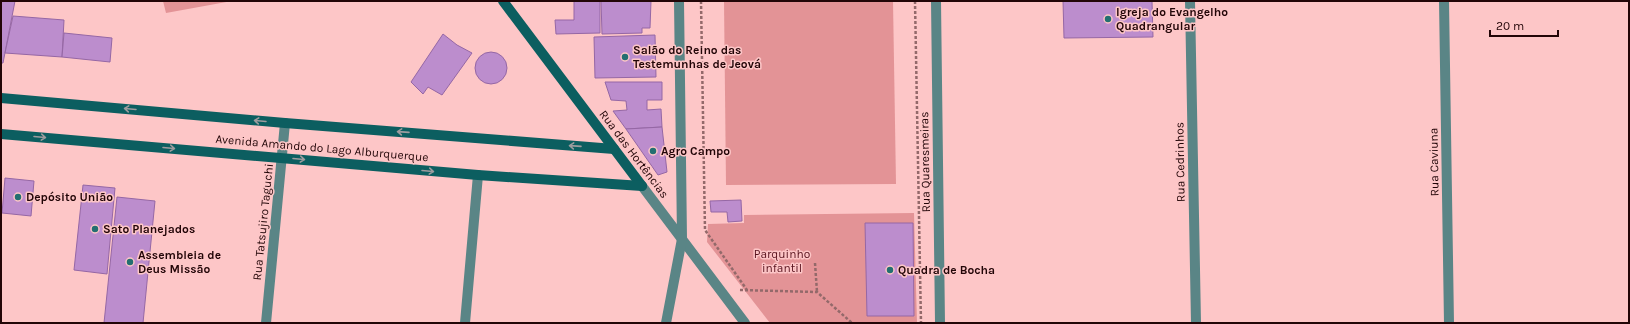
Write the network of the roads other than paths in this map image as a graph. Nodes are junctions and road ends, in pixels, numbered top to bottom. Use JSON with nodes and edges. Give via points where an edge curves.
{"nodes":[{"id":1,"x":503,"y":1,"type":"edge"},
{"id":2,"x":679,"y":1,"type":"edge"},
{"id":3,"x":936,"y":1,"type":"edge"},
{"id":4,"x":1190,"y":1,"type":"edge"},
{"id":5,"x":1444,"y":1,"type":"edge"},
{"id":6,"x":1,"y":98,"type":"edge"},
{"id":7,"x":285,"y":123,"type":"junction"},
{"id":8,"x":1,"y":134,"type":"edge"},
{"id":9,"x":614,"y":149,"type":"junction"},
{"id":10,"x":283,"y":158,"type":"junction"},
{"id":11,"x":478,"y":175,"type":"junction"},
{"id":12,"x":642,"y":186,"type":"junction"},
{"id":13,"x":682,"y":239,"type":"junction"},
{"id":14,"x":266,"y":323,"type":"edge"},
{"id":15,"x":466,"y":323,"type":"edge"},
{"id":16,"x":666,"y":323,"type":"edge"},
{"id":17,"x":745,"y":323,"type":"edge"},
{"id":18,"x":940,"y":323,"type":"edge"},
{"id":19,"x":1196,"y":323,"type":"edge"},
{"id":20,"x":1449,"y":323,"type":"edge"}],
"edges":[{"from":1,"to":9,"type":"street","name":"Rua das Hortências"},
{"from":2,"to":13,"type":"street"},
{"from":3,"to":18,"type":"street","name":"Rua Quaresmeiras"},
{"from":4,"to":19,"type":"street","name":"Rua Cedrinhos"},
{"from":5,"to":20,"type":"street","name":"Rua Caviuna"},
{"from":7,"to":6,"type":"street","name":"Avenida Amando do Lago Alburquerque","one_way":true},
{"from":9,"to":7,"type":"street","name":"Avenida Amando do Lago Alburquerque","one_way":true},
{"from":7,"to":10,"type":"street","name":"Rua Tatsujiro Taguchi"},
{"from":8,"to":10,"type":"street","name":"Avenida Amando do Lago Alburquerque","one_way":true},
{"from":9,"to":12,"type":"street","name":"Rua das Hortências"},
{"from":10,"to":11,"type":"street","name":"Avenida Amando do Lago Alburquerque","one_way":true},
{"from":10,"to":14,"type":"street","name":"Rua Tatsujiro Taguchi"},
{"from":11,"to":12,"type":"street","name":"Avenida Amando do Lago Alburquerque"},
{"from":11,"to":15,"type":"street"},
{"from":12,"to":13,"type":"street","name":"Rua das Hortências"},
{"from":13,"to":16,"type":"street"},
{"from":13,"to":17,"type":"street","name":"Rua das Hortências"}]}
